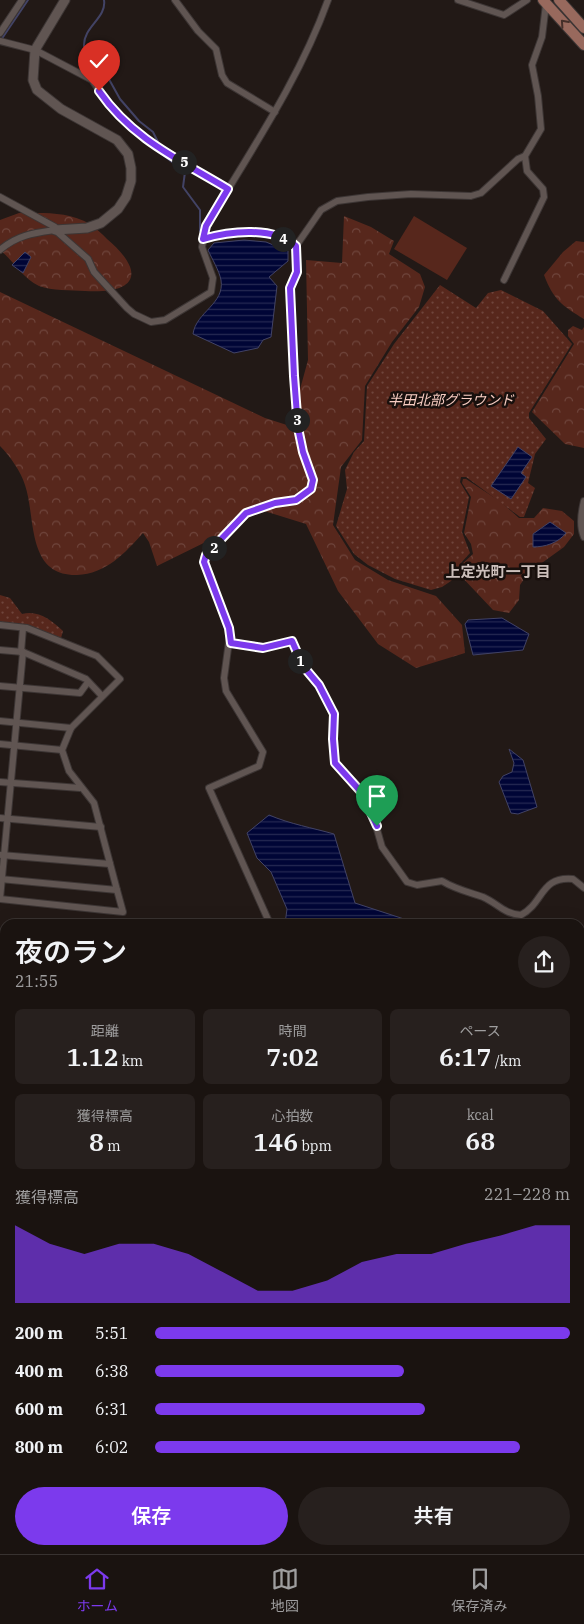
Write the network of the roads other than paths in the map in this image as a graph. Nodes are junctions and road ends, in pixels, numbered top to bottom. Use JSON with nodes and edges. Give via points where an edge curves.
{"nodes":[{"id":1,"x":22,"y":0,"type":"edge"},
{"id":2,"x":65,"y":0,"type":"edge"},
{"id":3,"x":175,"y":0,"type":"edge"},
{"id":4,"x":328,"y":0,"type":"edge"},
{"id":5,"x":458,"y":0,"type":"edge"},
{"id":6,"x":527,"y":0,"type":"edge"},
{"id":7,"x":559,"y":0,"type":"edge"},
{"id":8,"x":545,"y":2,"type":"edge"},
{"id":9,"x":584,"y":28,"type":"edge"},
{"id":10,"x":0,"y":32,"type":"edge"},
{"id":11,"x":1,"y":41,"type":"edge"},
{"id":12,"x":584,"y":46,"type":"edge"},
{"id":13,"x":35,"y":50,"type":"junction"},
{"id":14,"x":275,"y":112,"type":"junction"},
{"id":15,"x":525,"y":156,"type":"junction"},
{"id":16,"x":228,"y":189,"type":"junction"},
{"id":17,"x":0,"y":198,"type":"edge"},
{"id":18,"x":55,"y":230,"type":"junction"},
{"id":19,"x":203,"y":239,"type":"junction"},
{"id":20,"x":296,"y":246,"type":"junction"},
{"id":21,"x":0,"y":250,"type":"edge"},
{"id":22,"x":504,"y":280,"type":"dead end"},
{"id":23,"x":584,"y":502,"type":"edge"},
{"id":24,"x":584,"y":537,"type":"edge"},
{"id":25,"x":0,"y":626,"type":"edge"},
{"id":26,"x":23,"y":628,"type":"junction"},
{"id":27,"x":231,"y":643,"type":"junction"},
{"id":28,"x":0,"y":650,"type":"edge"},
{"id":29,"x":22,"y":652,"type":"junction"},
{"id":30,"x":88,"y":682,"type":"junction"},
{"id":31,"x":0,"y":686,"type":"edge"},
{"id":32,"x":18,"y":687,"type":"junction"},
{"id":33,"x":102,"y":696,"type":"junction"},
{"id":34,"x":0,"y":721,"type":"edge"},
{"id":35,"x":15,"y":722,"type":"junction"},
{"id":36,"x":71,"y":728,"type":"junction"},
{"id":37,"x":0,"y":744,"type":"edge"},
{"id":38,"x":13,"y":745,"type":"junction"},
{"id":39,"x":62,"y":750,"type":"junction"},
{"id":40,"x":0,"y":782,"type":"edge"},
{"id":41,"x":9,"y":782,"type":"junction"},
{"id":42,"x":80,"y":788,"type":"junction"},
{"id":43,"x":3,"y":819,"type":"edge"},
{"id":44,"x":101,"y":827,"type":"junction"},
{"id":45,"x":2,"y":855,"type":"edge"},
{"id":46,"x":110,"y":864,"type":"junction"},
{"id":47,"x":1,"y":879,"type":"edge"},
{"id":48,"x":584,"y":888,"type":"edge"},
{"id":49,"x":118,"y":890,"type":"junction"},
{"id":50,"x":0,"y":899,"type":"edge"},
{"id":51,"x":268,"y":919,"type":"edge"}],
"edges":[{"from":1,"to":10,"type":"street"},
{"from":2,"to":13,"type":"street"},
{"from":3,"to":14,"type":"street","via":[[216,50],[227,83]]},
{"from":4,"to":14,"type":"street","via":[[319,25]]},
{"from":5,"to":6,"type":"street","via":[[504,16]]},
{"from":7,"to":9,"type":"main road"},
{"from":12,"to":8,"type":"main road","one_way":true},
{"from":8,"to":15,"type":"street","via":[[542,37],[532,65],[541,129]]},
{"from":11,"to":13,"type":"street"},
{"from":13,"to":16,"type":"street","via":[[92,80],[130,128]]},
{"from":13,"to":18,"type":"street","via":[[32,80],[37,90],[60,110],[118,140],[128,154],[131,168],[126,196],[110,217],[87,228]]},
{"from":14,"to":16,"type":"street"},
{"from":15,"to":20,"type":"street","via":[[481,193],[471,196],[411,194],[337,200],[321,210]]},
{"from":15,"to":22,"type":"street","via":[[527,171],[543,189],[544,197]]},
{"from":16,"to":19,"type":"street","via":[[206,226]]},
{"from":17,"to":18,"type":"street","via":[[55,227]]},
{"from":18,"to":19,"type":"street","via":[[88,259],[94,272],[127,308],[151,322],[165,320],[212,292],[213,278],[202,254]]},
{"from":18,"to":21,"type":"street","via":[[28,233]]},
{"from":19,"to":20,"type":"street","via":[[218,234],[260,233]]},
{"from":20,"to":27,"type":"street","via":[[297,272],[290,288],[294,376],[298,428],[313,480],[311,489],[296,500],[246,513],[206,555],[204,562],[229,628]]},
{"from":23,"to":24,"type":"street","via":[[581,512]]},
{"from":25,"to":26,"type":"street"},
{"from":26,"to":29,"type":"street"},
{"from":26,"to":33,"type":"street","via":[[97,656],[120,679]]},
{"from":27,"to":48,"type":"street","via":[[263,648],[292,641],[303,666],[319,685],[334,714],[335,763],[366,799],[382,848],[407,882],[417,885],[442,881],[492,902],[508,914],[521,915],[532,907],[551,882],[573,879]]},
{"from":27,"to":51,"type":"street","via":[[224,678],[226,691],[261,747],[262,760],[259,766],[209,788]]},
{"from":28,"to":29,"type":"street"},
{"from":29,"to":30,"type":"street"},
{"from":29,"to":32,"type":"street"},
{"from":30,"to":32,"type":"street","via":[[80,693]]},
{"from":30,"to":33,"type":"street"},
{"from":31,"to":32,"type":"street"},
{"from":32,"to":35,"type":"street"},
{"from":33,"to":36,"type":"street"},
{"from":34,"to":35,"type":"street"},
{"from":35,"to":36,"type":"street"},
{"from":35,"to":38,"type":"street"},
{"from":36,"to":39,"type":"street"},
{"from":37,"to":38,"type":"street"},
{"from":38,"to":39,"type":"street"},
{"from":38,"to":41,"type":"street"},
{"from":39,"to":42,"type":"street","via":[[69,771]]},
{"from":40,"to":41,"type":"street"},
{"from":41,"to":42,"type":"street"},
{"from":41,"to":43,"type":"street"},
{"from":42,"to":44,"type":"street","via":[[94,803]]},
{"from":43,"to":44,"type":"street"},
{"from":43,"to":45,"type":"street"},
{"from":44,"to":46,"type":"street"},
{"from":45,"to":46,"type":"street"},
{"from":45,"to":47,"type":"street"},
{"from":46,"to":49,"type":"street"},
{"from":47,"to":49,"type":"street"},
{"from":47,"to":50,"type":"street"},
{"from":49,"to":50,"type":"street","via":[[123,912]]}]}
